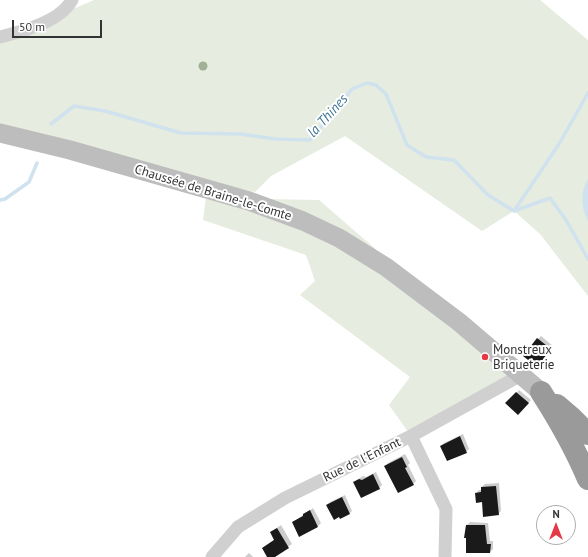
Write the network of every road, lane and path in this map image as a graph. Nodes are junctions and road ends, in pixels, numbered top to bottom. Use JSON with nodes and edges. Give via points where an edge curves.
{"nodes":[{"id":1,"x":72,"y":0,"type":"edge"},
{"id":2,"x":0,"y":37,"type":"edge"},
{"id":3,"x":0,"y":133,"type":"edge"},
{"id":4,"x":521,"y":375,"type":"junction"},
{"id":5,"x":541,"y":392,"type":"junction"},
{"id":6,"x":588,"y":434,"type":"edge"},
{"id":7,"x":411,"y":436,"type":"junction"},
{"id":8,"x":588,"y":478,"type":"edge"},
{"id":9,"x":212,"y":557,"type":"edge"},
{"id":10,"x":445,"y":557,"type":"edge"}],
"edges":[{"from":1,"to":2,"type":"street","via":[[68,8],[40,25]]},
{"from":3,"to":4,"type":"main road","name":"Chaussée de Braine-le-Comte","via":[[70,150],[249,201],[303,221],[339,238],[386,267],[459,322]]},
{"from":4,"to":5,"type":"main road","name":"Chaussée de Braine-le-Comte"},
{"from":4,"to":7,"type":"street","name":"Rue de l'Enfant"},
{"from":5,"to":6,"type":"highway","name":"Chaussée de Braine-le-Comte"},
{"from":5,"to":8,"type":"highway","name":"Chaussée de Braine-le-Comte","via":[[561,423]]},
{"from":7,"to":9,"type":"street","name":"Rue de l'Enfant","via":[[285,498],[238,528]]},
{"from":7,"to":10,"type":"street","via":[[446,509]]}]}
